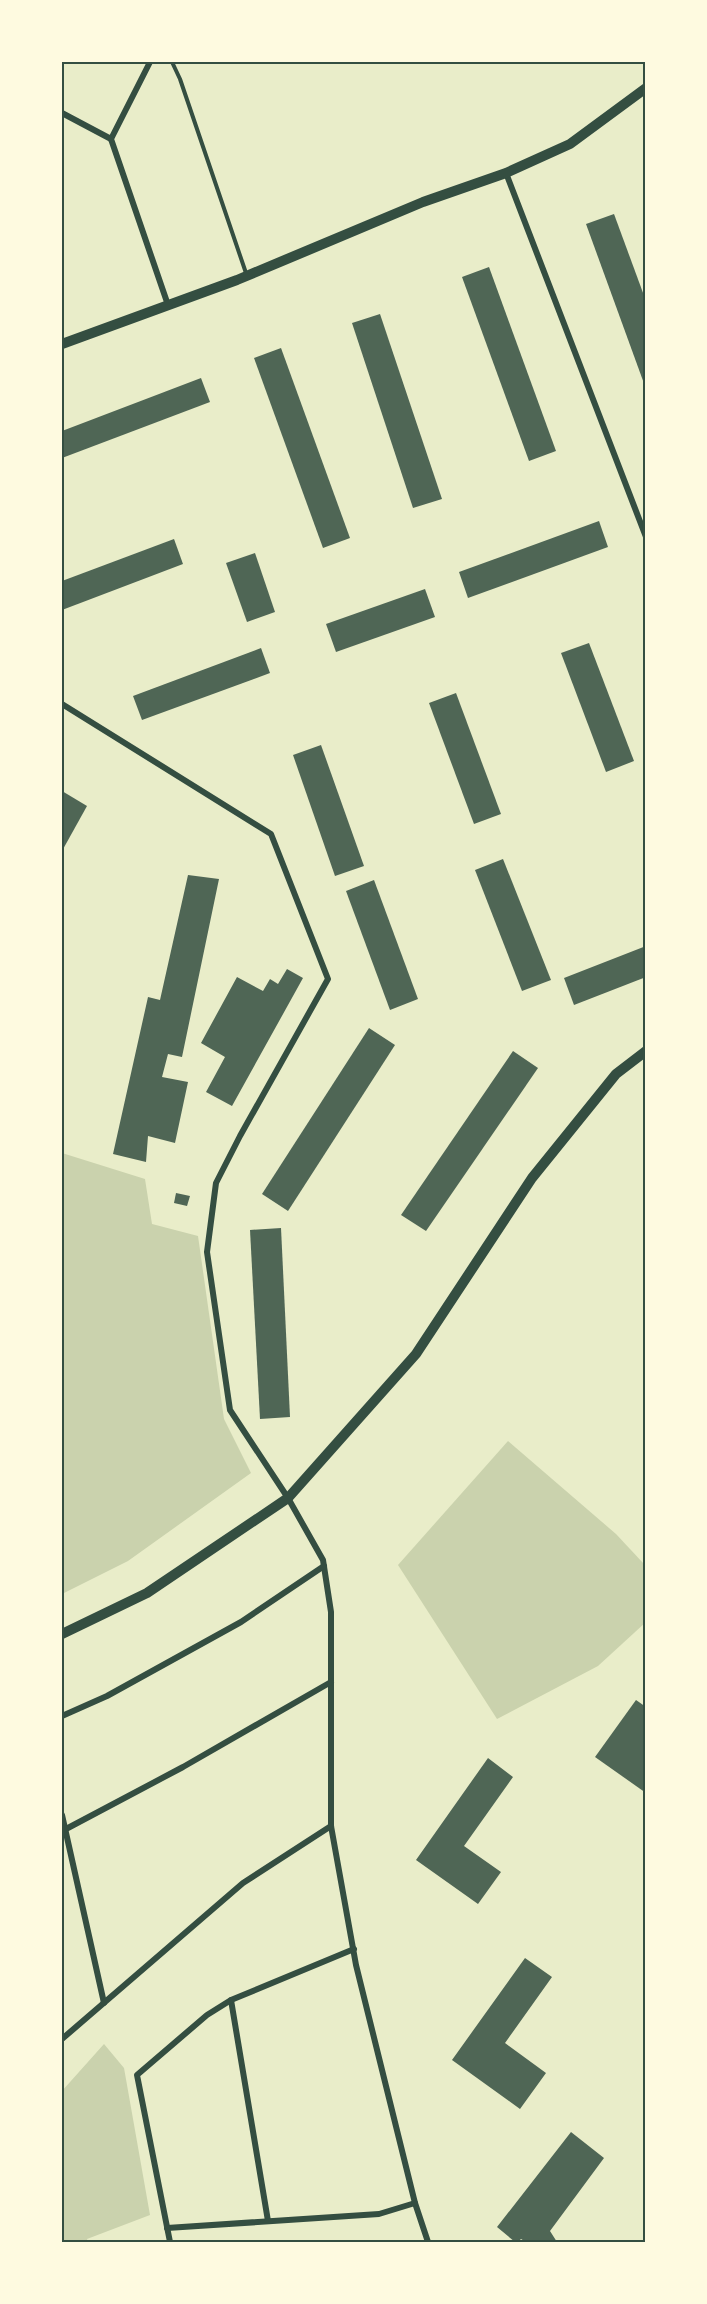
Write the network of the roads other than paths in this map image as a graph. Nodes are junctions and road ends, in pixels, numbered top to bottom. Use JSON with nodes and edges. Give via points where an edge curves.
{"nodes":[{"id":1,"x":150,"y":62,"type":"edge"},
{"id":2,"x":172,"y":62,"type":"edge"},
{"id":3,"x":645,"y":88,"type":"edge"},
{"id":4,"x":62,"y":113,"type":"edge"},
{"id":5,"x":111,"y":139,"type":"junction"},
{"id":6,"x":506,"y":173,"type":"junction"},
{"id":7,"x":247,"y":276,"type":"junction"},
{"id":8,"x":168,"y":305,"type":"junction"},
{"id":9,"x":62,"y":344,"type":"edge"},
{"id":10,"x":645,"y":537,"type":"edge"},
{"id":11,"x":62,"y":704,"type":"edge"},
{"id":12,"x":645,"y":1051,"type":"edge"},
{"id":13,"x":288,"y":1498,"type":"junction"},
{"id":14,"x":324,"y":1566,"type":"junction"},
{"id":15,"x":62,"y":1634,"type":"edge"},
{"id":16,"x":331,"y":1682,"type":"junction"},
{"id":17,"x":62,"y":1716,"type":"edge"},
{"id":18,"x":62,"y":1815,"type":"edge"},
{"id":19,"x":331,"y":1826,"type":"junction"},
{"id":20,"x":66,"y":1829,"type":"junction"},
{"id":21,"x":354,"y":1949,"type":"junction"},
{"id":22,"x":231,"y":2000,"type":"junction"},
{"id":23,"x":104,"y":2003,"type":"junction"},
{"id":24,"x":62,"y":2039,"type":"edge"},
{"id":25,"x":415,"y":2203,"type":"junction"},
{"id":26,"x":268,"y":2221,"type":"junction"},
{"id":27,"x":167,"y":2228,"type":"junction"},
{"id":28,"x":170,"y":2242,"type":"edge"},
{"id":29,"x":428,"y":2242,"type":"edge"}],
"edges":[{"from":1,"to":5,"type":"street"},
{"from":2,"to":7,"type":"lane"},
{"from":3,"to":6,"type":"street","via":[[570,144]]},
{"from":4,"to":5,"type":"street"},
{"from":5,"to":8,"type":"street"},
{"from":6,"to":7,"type":"street","via":[[423,202]]},
{"from":6,"to":10,"type":"street"},
{"from":7,"to":8,"type":"street"},
{"from":8,"to":9,"type":"street"},
{"from":11,"to":13,"type":"street","via":[[270,834],[328,979],[216,1183],[207,1252],[230,1410]]},
{"from":12,"to":13,"type":"street","via":[[616,1074],[532,1178],[416,1354]]},
{"from":13,"to":14,"type":"street"},
{"from":13,"to":15,"type":"street","via":[[147,1593]]},
{"from":14,"to":16,"type":"street","via":[[330,1612]]},
{"from":14,"to":17,"type":"street","via":[[241,1622],[107,1696]]},
{"from":16,"to":19,"type":"street"},
{"from":16,"to":20,"type":"street"},
{"from":18,"to":20,"type":"street"},
{"from":19,"to":21,"type":"street"},
{"from":19,"to":23,"type":"street","via":[[243,1883]]},
{"from":20,"to":23,"type":"street"},
{"from":21,"to":22,"type":"street"},
{"from":21,"to":25,"type":"street"},
{"from":22,"to":26,"type":"street"},
{"from":22,"to":27,"type":"street","via":[[207,2015],[137,2075]]},
{"from":23,"to":24,"type":"street"},
{"from":25,"to":26,"type":"street","via":[[379,2214]]},
{"from":25,"to":29,"type":"street"},
{"from":26,"to":27,"type":"street"},
{"from":27,"to":28,"type":"street"}]}
